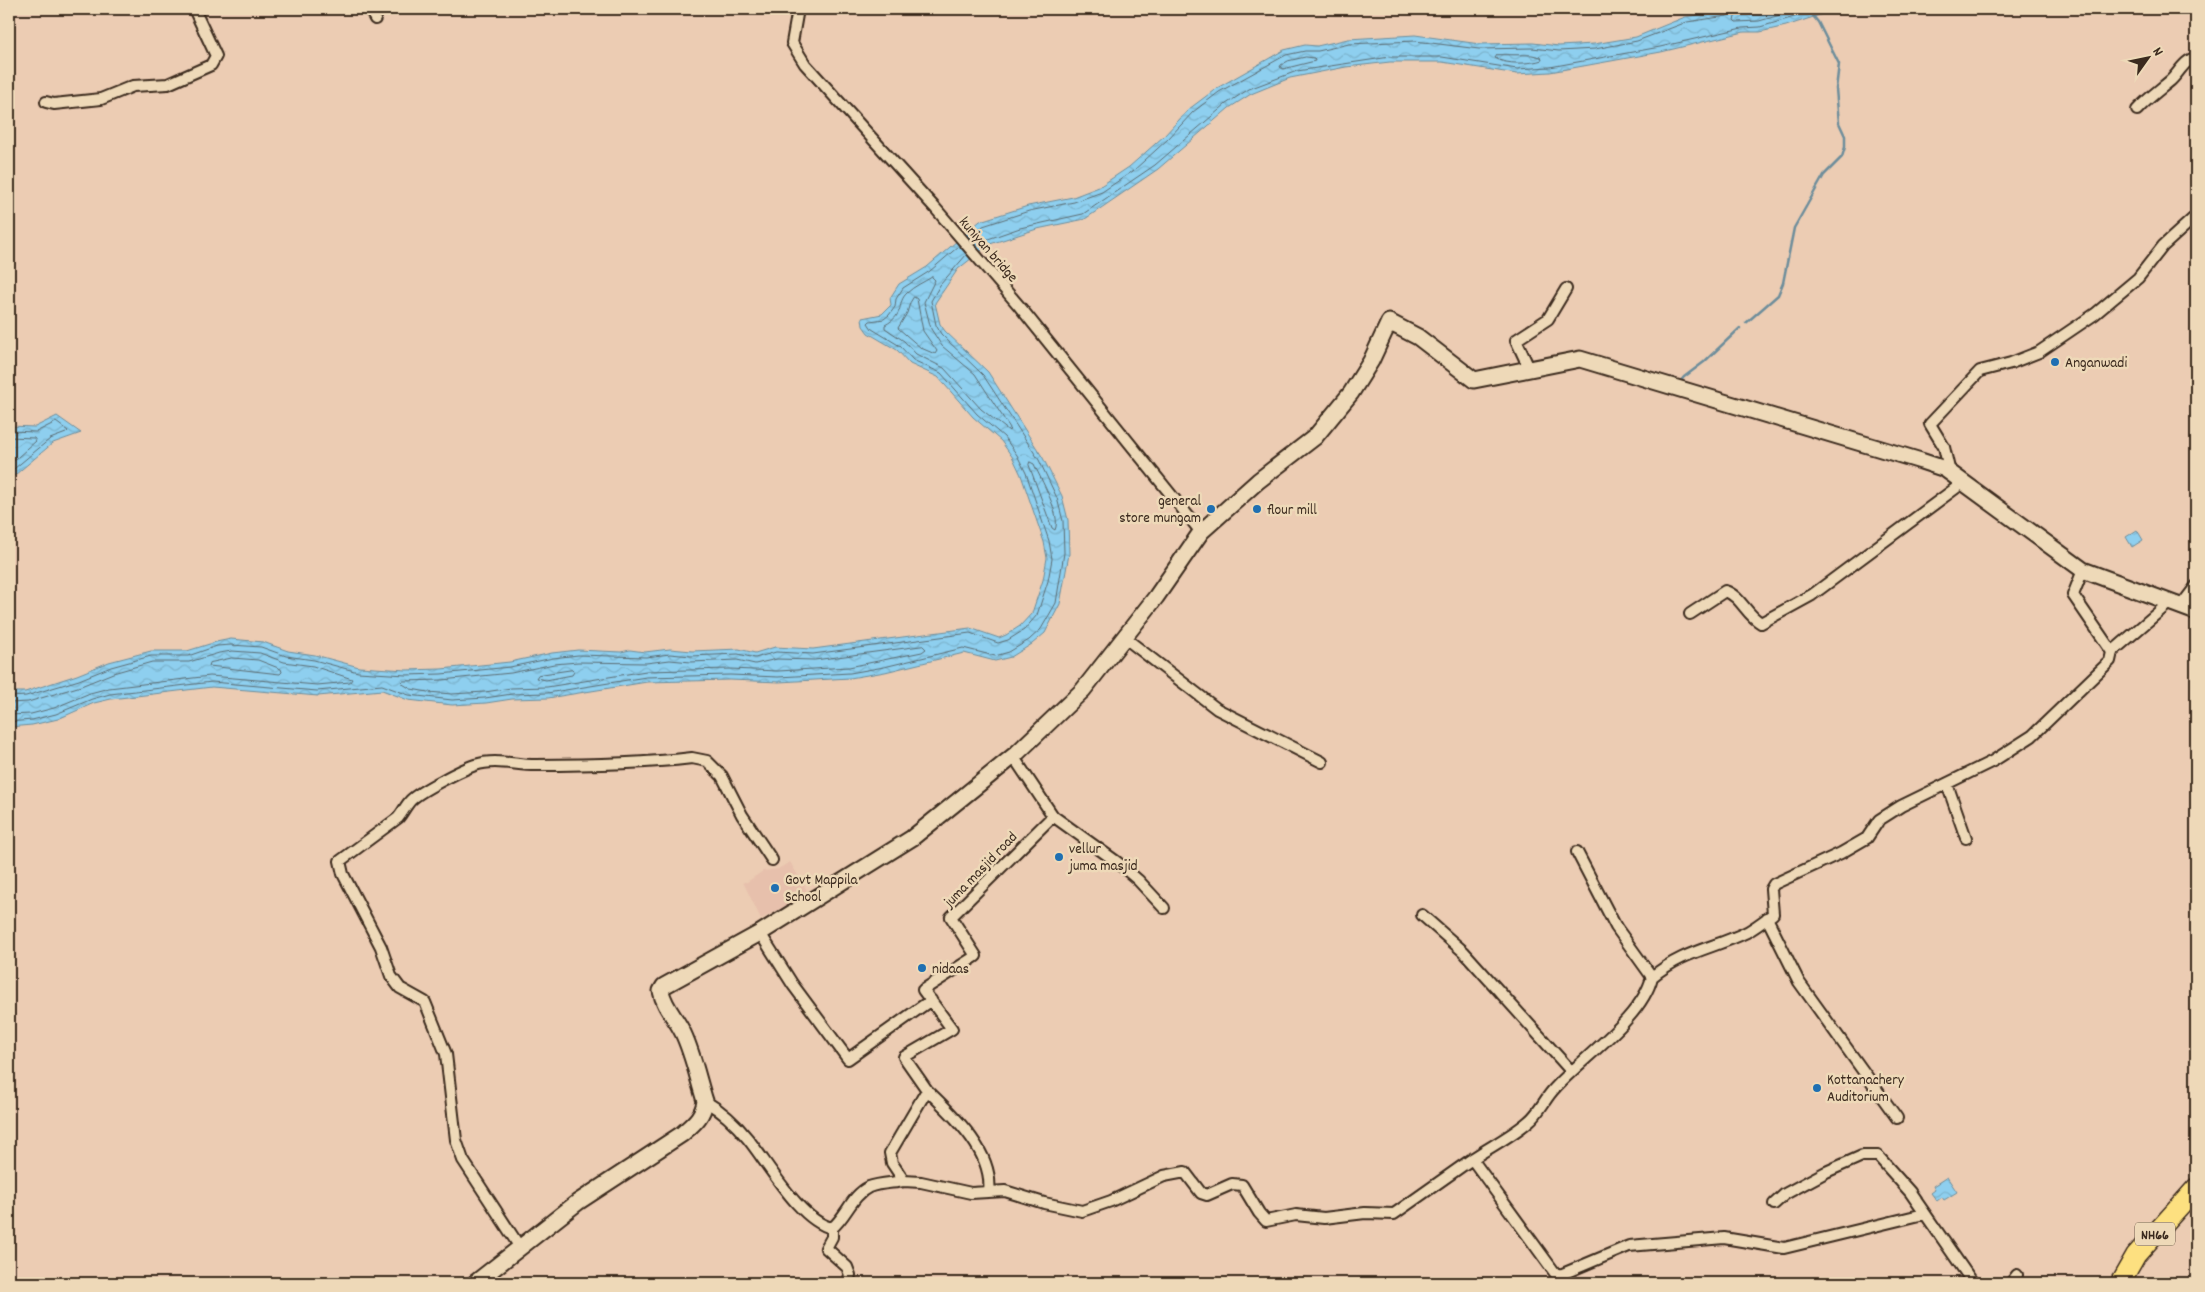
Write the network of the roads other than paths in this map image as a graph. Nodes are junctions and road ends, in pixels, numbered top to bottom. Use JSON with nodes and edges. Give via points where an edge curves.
{"nodes":[{"id":1,"x":194,"y":9,"type":"edge"},
{"id":2,"x":370,"y":9,"type":"edge"},
{"id":3,"x":798,"y":9,"type":"edge"},
{"id":4,"x":375,"y":19,"type":"dead end"},
{"id":5,"x":2196,"y":58,"type":"edge"},
{"id":6,"x":46,"y":102,"type":"dead end"},
{"id":7,"x":2137,"y":110,"type":"dead end"},
{"id":8,"x":2196,"y":216,"type":"edge"},
{"id":9,"x":1566,"y":289,"type":"dead end"},
{"id":10,"x":1529,"y":368,"type":"junction"},
{"id":11,"x":1950,"y":473,"type":"junction"},
{"id":12,"x":1964,"y":482,"type":"junction"},
{"id":13,"x":1201,"y":532,"type":"junction"},
{"id":14,"x":2083,"y":570,"type":"junction"},
{"id":15,"x":2196,"y":586,"type":"edge"},
{"id":16,"x":2174,"y":605,"type":"junction"},
{"id":17,"x":2196,"y":612,"type":"edge"},
{"id":18,"x":1690,"y":614,"type":"dead end"},
{"id":19,"x":1125,"y":638,"type":"junction"},
{"id":20,"x":2112,"y":652,"type":"junction"},
{"id":21,"x":1013,"y":756,"type":"junction"},
{"id":22,"x":1322,"y":762,"type":"dead end"},
{"id":23,"x":1947,"y":784,"type":"junction"},
{"id":24,"x":1053,"y":816,"type":"junction"},
{"id":25,"x":1966,"y":838,"type":"dead end"},
{"id":26,"x":1577,"y":852,"type":"dead end"},
{"id":27,"x":772,"y":860,"type":"dead end"},
{"id":28,"x":1164,"y":908,"type":"dead end"},
{"id":29,"x":1422,"y":915,"type":"dead end"},
{"id":30,"x":1766,"y":918,"type":"junction"},
{"id":31,"x":760,"y":933,"type":"junction"},
{"id":32,"x":1652,"y":977,"type":"junction"},
{"id":33,"x":931,"y":1000,"type":"junction"},
{"id":34,"x":1572,"y":1071,"type":"junction"},
{"id":35,"x":927,"y":1090,"type":"junction"},
{"id":36,"x":705,"y":1101,"type":"junction"},
{"id":37,"x":1898,"y":1118,"type":"dead end"},
{"id":38,"x":1472,"y":1159,"type":"junction"},
{"id":39,"x":904,"y":1181,"type":"junction"},
{"id":40,"x":2196,"y":1188,"type":"edge"},
{"id":41,"x":988,"y":1192,"type":"junction"},
{"id":42,"x":1774,"y":1204,"type":"dead end"},
{"id":43,"x":1924,"y":1214,"type":"junction"},
{"id":44,"x":832,"y":1228,"type":"junction"},
{"id":45,"x":521,"y":1249,"type":"junction"},
{"id":46,"x":1563,"y":1279,"type":"edge"},
{"id":47,"x":475,"y":1283,"type":"edge"},
{"id":48,"x":848,"y":1283,"type":"edge"},
{"id":49,"x":1973,"y":1283,"type":"edge"},
{"id":50,"x":2120,"y":1283,"type":"edge"}],
"edges":[{"from":1,"to":6,"type":"street","via":[[216,56],[211,65],[168,84],[133,86],[101,99]]},
{"from":2,"to":4,"type":"street"},
{"from":3,"to":13,"type":"street","name":"kuniyan bridge","via":[[792,43],[805,64],[1020,307]]},
{"from":5,"to":7,"type":"street","via":[[2191,59]]},
{"from":8,"to":11,"type":"street","via":[[2163,246],[2138,278],[2095,314],[2039,352],[1980,371],[1930,424],[1944,447]]},
{"from":9,"to":10,"type":"street","via":[[1548,319],[1516,340]]},
{"from":10,"to":11,"type":"main road","via":[[1580,359],[1921,460]]},
{"from":10,"to":13,"type":"main road","via":[[1474,380],[1418,336],[1389,322],[1371,361],[1351,393],[1315,437],[1258,481]]},
{"from":11,"to":12,"type":"main road"},
{"from":12,"to":14,"type":"main road"},
{"from":12,"to":18,"type":"street","via":[[1812,595],[1761,623],[1734,594],[1725,591]]},
{"from":13,"to":19,"type":"main road"},
{"from":14,"to":16,"type":"main road"},
{"from":14,"to":20,"type":"street","via":[[2073,595]]},
{"from":15,"to":16,"type":"street"},
{"from":16,"to":17,"type":"main road"},
{"from":16,"to":20,"type":"street"},
{"from":19,"to":21,"type":"main road","via":[[1083,690]]},
{"from":19,"to":22,"type":"street","via":[[1217,709]]},
{"from":20,"to":23,"type":"street","via":[[2110,661],[2032,736],[1993,761]]},
{"from":21,"to":24,"type":"street"},
{"from":21,"to":31,"type":"main road","via":[[912,838]]},
{"from":23,"to":25,"type":"street"},
{"from":23,"to":30,"type":"street","via":[[1879,820],[1867,838],[1774,884],[1770,889],[1773,914]]},
{"from":24,"to":28,"type":"street","via":[[1117,862]]},
{"from":24,"to":33,"type":"street","name":"juma masjid road","via":[[951,917],[976,956],[923,990]]},
{"from":26,"to":32,"type":"street","via":[[1616,927]]},
{"from":27,"to":45,"type":"street","via":[[742,815],[722,776],[708,761],[692,758],[526,765],[494,761],[474,765],[410,801],[398,818],[340,861],[340,867],[381,947],[391,976],[400,988],[425,1002],[446,1054],[456,1140],[463,1160]]},
{"from":29,"to":34,"type":"street","via":[[1464,952]]},
{"from":30,"to":32,"type":"street","via":[[1749,931],[1685,955]]},
{"from":30,"to":37,"type":"street","via":[[1799,982]]},
{"from":31,"to":33,"type":"street","via":[[848,1060]]},
{"from":31,"to":36,"type":"main road","via":[[664,986],[661,991],[665,1005],[683,1033]]},
{"from":32,"to":34,"type":"street","via":[[1649,989],[1636,1010]]},
{"from":33,"to":35,"type":"street","via":[[952,1029],[904,1057]]},
{"from":34,"to":38,"type":"street","via":[[1530,1121]]},
{"from":35,"to":39,"type":"street","via":[[890,1153],[892,1163]]},
{"from":35,"to":41,"type":"street","via":[[947,1109],[979,1150],[990,1181]]},
{"from":36,"to":44,"type":"street","via":[[722,1111],[748,1138],[807,1216]]},
{"from":36,"to":45,"type":"main road","via":[[697,1121],[682,1134],[578,1202]]},
{"from":38,"to":41,"type":"street","via":[[1394,1214],[1365,1212],[1324,1218],[1296,1215],[1266,1221],[1242,1185],[1232,1184],[1207,1195],[1201,1193],[1185,1172],[1164,1176],[1082,1211],[1005,1191]]},
{"from":38,"to":46,"type":"street","via":[[1554,1273]]},
{"from":39,"to":41,"type":"street","via":[[971,1193]]},
{"from":39,"to":44,"type":"street","via":[[870,1187],[861,1192]]},
{"from":40,"to":50,"type":"highway","number":"NH66","via":[[2136,1255]]},
{"from":42,"to":43,"type":"street","via":[[1785,1194],[1826,1172],[1862,1156],[1878,1156],[1910,1192]]},
{"from":43,"to":46,"type":"street","via":[[1784,1248],[1724,1238],[1629,1246]]},
{"from":43,"to":49,"type":"street"},
{"from":44,"to":48,"type":"street","via":[[832,1237],[826,1248],[847,1268],[850,1275]]},
{"from":45,"to":47,"type":"main road"}]}
